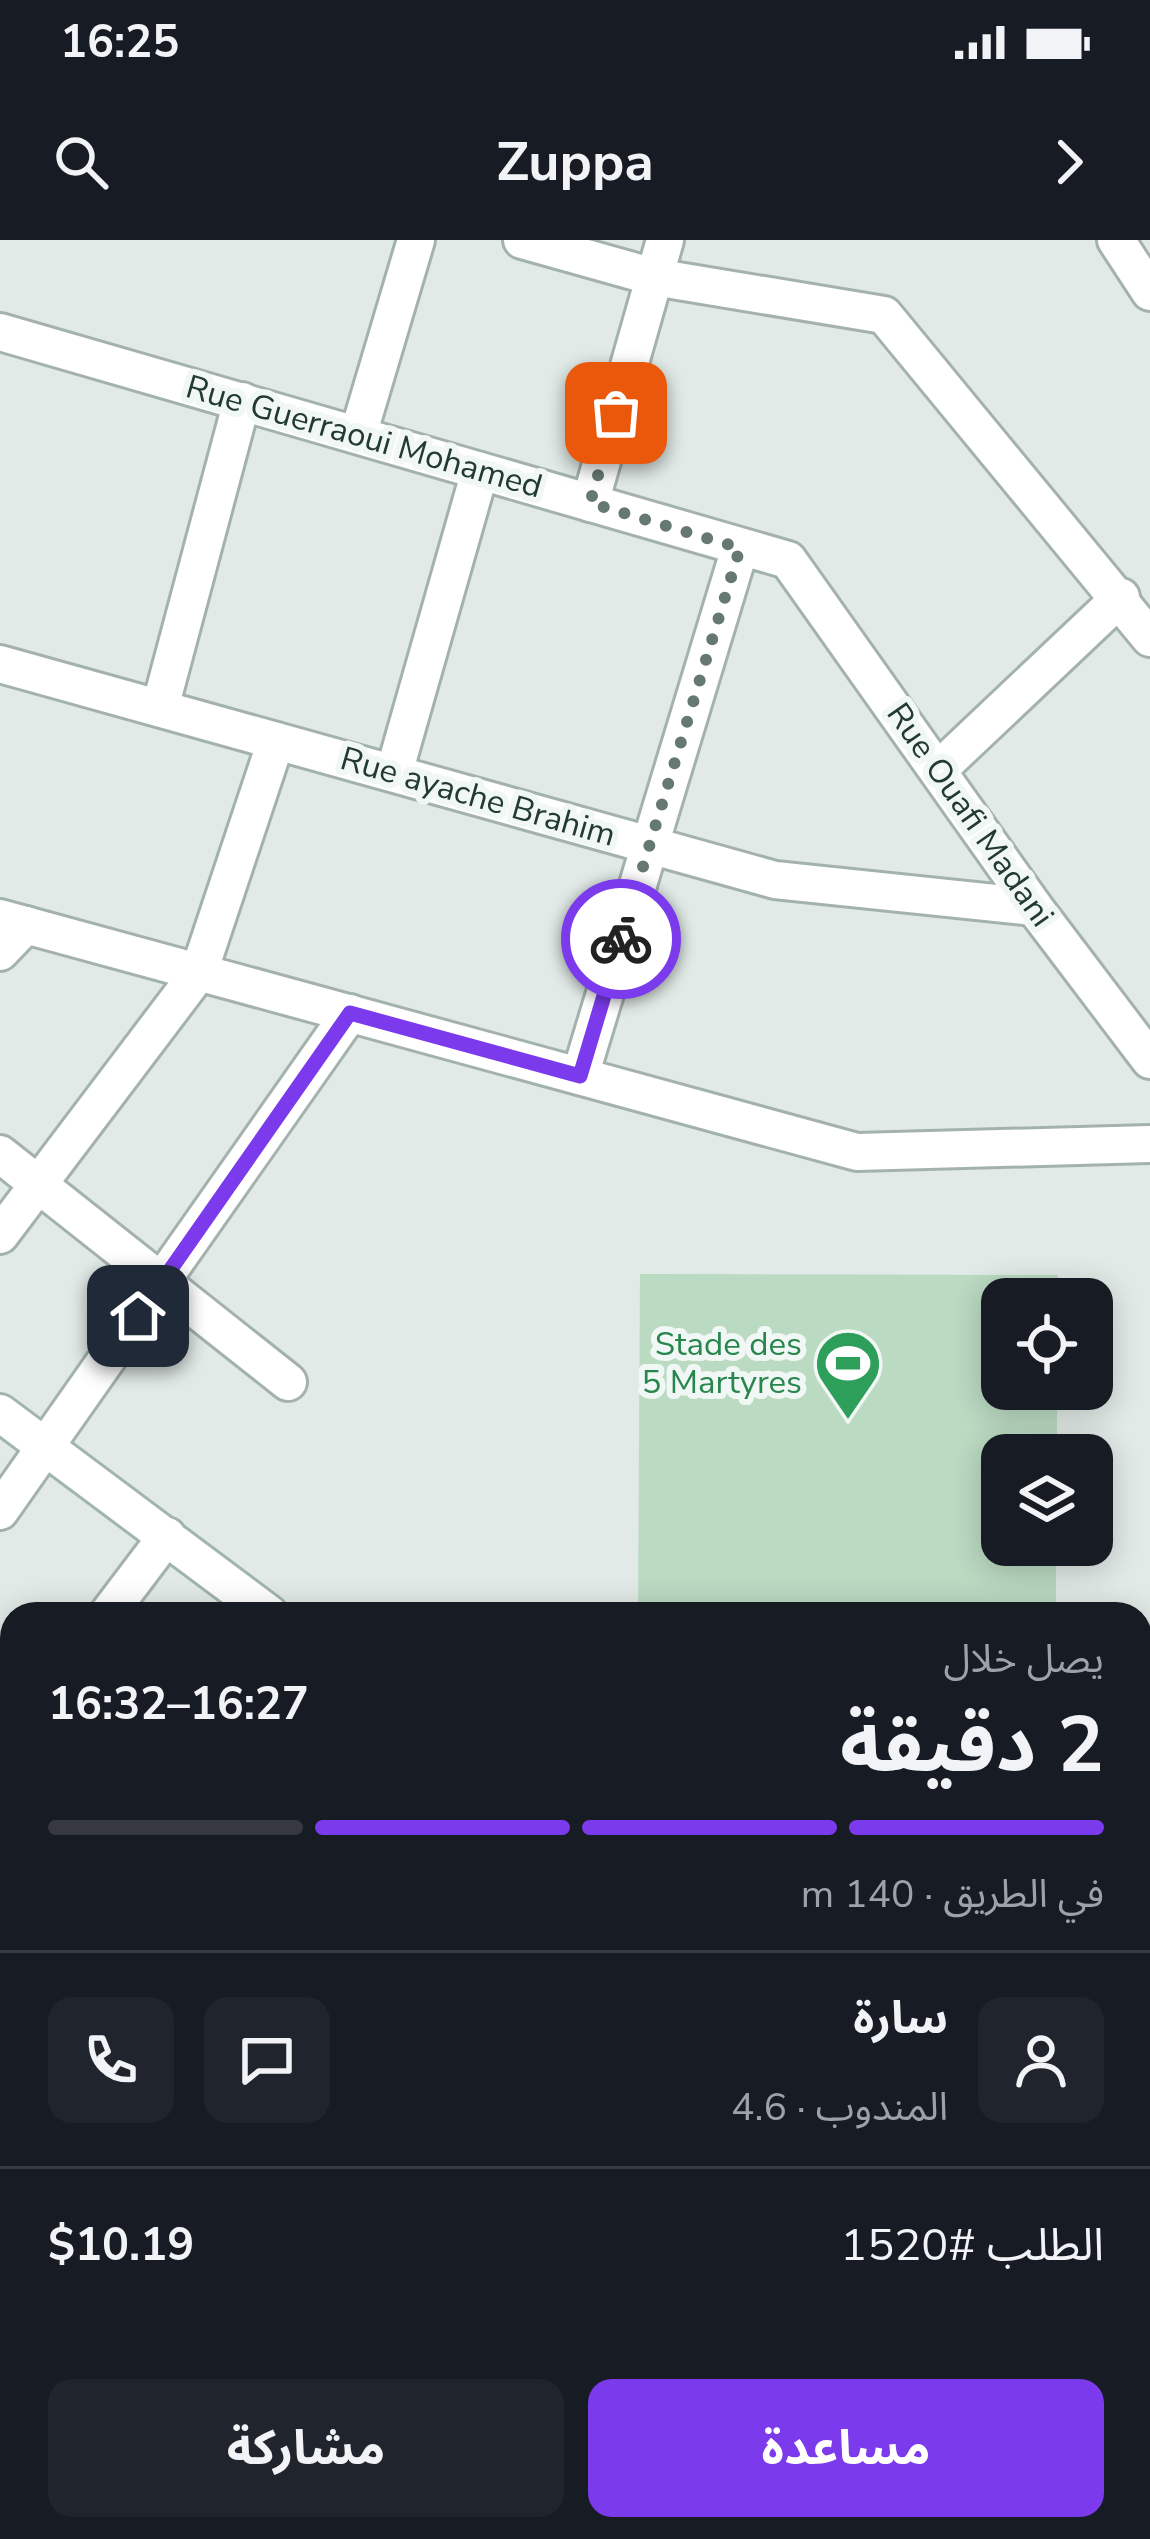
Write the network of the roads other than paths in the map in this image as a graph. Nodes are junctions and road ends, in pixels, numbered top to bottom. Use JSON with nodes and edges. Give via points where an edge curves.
{"nodes":[{"id":1,"x":416,"y":240,"type":"edge"},
{"id":2,"x":522,"y":240,"type":"edge"},
{"id":3,"x":665,"y":240,"type":"edge"},
{"id":4,"x":1116,"y":240,"type":"edge"},
{"id":5,"x":654,"y":277,"type":"junction"},
{"id":6,"x":1150,"y":292,"type":"edge"},
{"id":7,"x":0,"y":332,"type":"edge"},
{"id":8,"x":242,"y":401,"type":"junction"},
{"id":9,"x":358,"y":435,"type":"junction"},
{"id":10,"x":480,"y":471,"type":"junction"},
{"id":11,"x":590,"y":503,"type":"junction"},
{"id":12,"x":740,"y":548,"type":"junction"},
{"id":13,"x":796,"y":567,"type":"joint"},
{"id":14,"x":1121,"y":596,"type":"junction"},
{"id":15,"x":1150,"y":638,"type":"edge"},
{"id":16,"x":0,"y":664,"type":"edge"},
{"id":17,"x":160,"y":708,"type":"junction"},
{"id":18,"x":276,"y":741,"type":"junction"},
{"id":19,"x":938,"y":770,"type":"junction"},
{"id":20,"x":394,"y":773,"type":"junction"},
{"id":21,"x":650,"y":845,"type":"junction"},
{"id":22,"x":1034,"y":907,"type":"junction"},
{"id":23,"x":13,"y":921,"type":"edge"},
{"id":24,"x":0,"y":952,"type":"edge"},
{"id":25,"x":199,"y":972,"type":"junction"},
{"id":26,"x":350,"y":1013,"type":"junction"},
{"id":27,"x":1150,"y":1060,"type":"edge"},
{"id":28,"x":580,"y":1076,"type":"junction"},
{"id":29,"x":1150,"y":1144,"type":"edge"},
{"id":30,"x":0,"y":1154,"type":"edge"},
{"id":31,"x":37,"y":1188,"type":"junction"},
{"id":32,"x":0,"y":1235,"type":"edge"},
{"id":33,"x":160,"y":1283,"type":"junction"},
{"id":34,"x":288,"y":1382,"type":"dead end"},
{"id":35,"x":0,"y":1413,"type":"edge"},
{"id":36,"x":49,"y":1449,"type":"junction"},
{"id":37,"x":0,"y":1511,"type":"edge"},
{"id":38,"x":166,"y":1536,"type":"junction"},
{"id":39,"x":117,"y":1602,"type":"edge"},
{"id":40,"x":253,"y":1602,"type":"edge"}],
"edges":[{"from":1,"to":9,"type":"street"},
{"from":2,"to":5,"type":"street"},
{"from":3,"to":5,"type":"street"},
{"from":4,"to":6,"type":"street"},
{"from":5,"to":11,"type":"street"},
{"from":5,"to":14,"type":"street","via":[[884,315]]},
{"from":7,"to":8,"type":"street","name":"Rue Guerraoui Mohamed"},
{"from":8,"to":9,"type":"street","name":"Rue Guerraoui Mohamed"},
{"from":8,"to":17,"type":"street"},
{"from":9,"to":10,"type":"street","name":"Rue Guerraoui Mohamed"},
{"from":10,"to":11,"type":"street","name":"Rue Guerraoui Mohamed"},
{"from":10,"to":20,"type":"street"},
{"from":11,"to":12,"type":"street","name":"Rue Guerraoui Mohamed"},
{"from":12,"to":13,"type":"street","name":"Rue Guerraoui Mohamed"},
{"from":12,"to":21,"type":"street"},
{"from":13,"to":19,"type":"street","name":"Rue Ouafi Madani"},
{"from":14,"to":15,"type":"street"},
{"from":14,"to":19,"type":"street"},
{"from":16,"to":17,"type":"street","name":"Rue ayache Brahim"},
{"from":17,"to":18,"type":"street","name":"Rue ayache Brahim"},
{"from":18,"to":20,"type":"street","name":"Rue ayache Brahim"},
{"from":18,"to":25,"type":"street"},
{"from":19,"to":22,"type":"street","name":"Rue Ouafi Madani"},
{"from":20,"to":21,"type":"street","name":"Rue ayache Brahim"},
{"from":21,"to":22,"type":"street","name":"Rue ayache Brahim","via":[[775,880]]},
{"from":21,"to":28,"type":"street"},
{"from":22,"to":27,"type":"street","name":"Rue Ouafi Madani"},
{"from":23,"to":24,"type":"street"},
{"from":23,"to":25,"type":"street"},
{"from":25,"to":26,"type":"street"},
{"from":25,"to":31,"type":"street"},
{"from":26,"to":28,"type":"street"},
{"from":26,"to":33,"type":"street"},
{"from":28,"to":29,"type":"street","via":[[857,1152]]},
{"from":30,"to":31,"type":"street"},
{"from":31,"to":32,"type":"street"},
{"from":31,"to":33,"type":"street"},
{"from":33,"to":34,"type":"street"},
{"from":33,"to":36,"type":"street"},
{"from":35,"to":36,"type":"street"},
{"from":36,"to":37,"type":"street"},
{"from":36,"to":38,"type":"street"},
{"from":38,"to":39,"type":"street"},
{"from":38,"to":40,"type":"street"}]}
